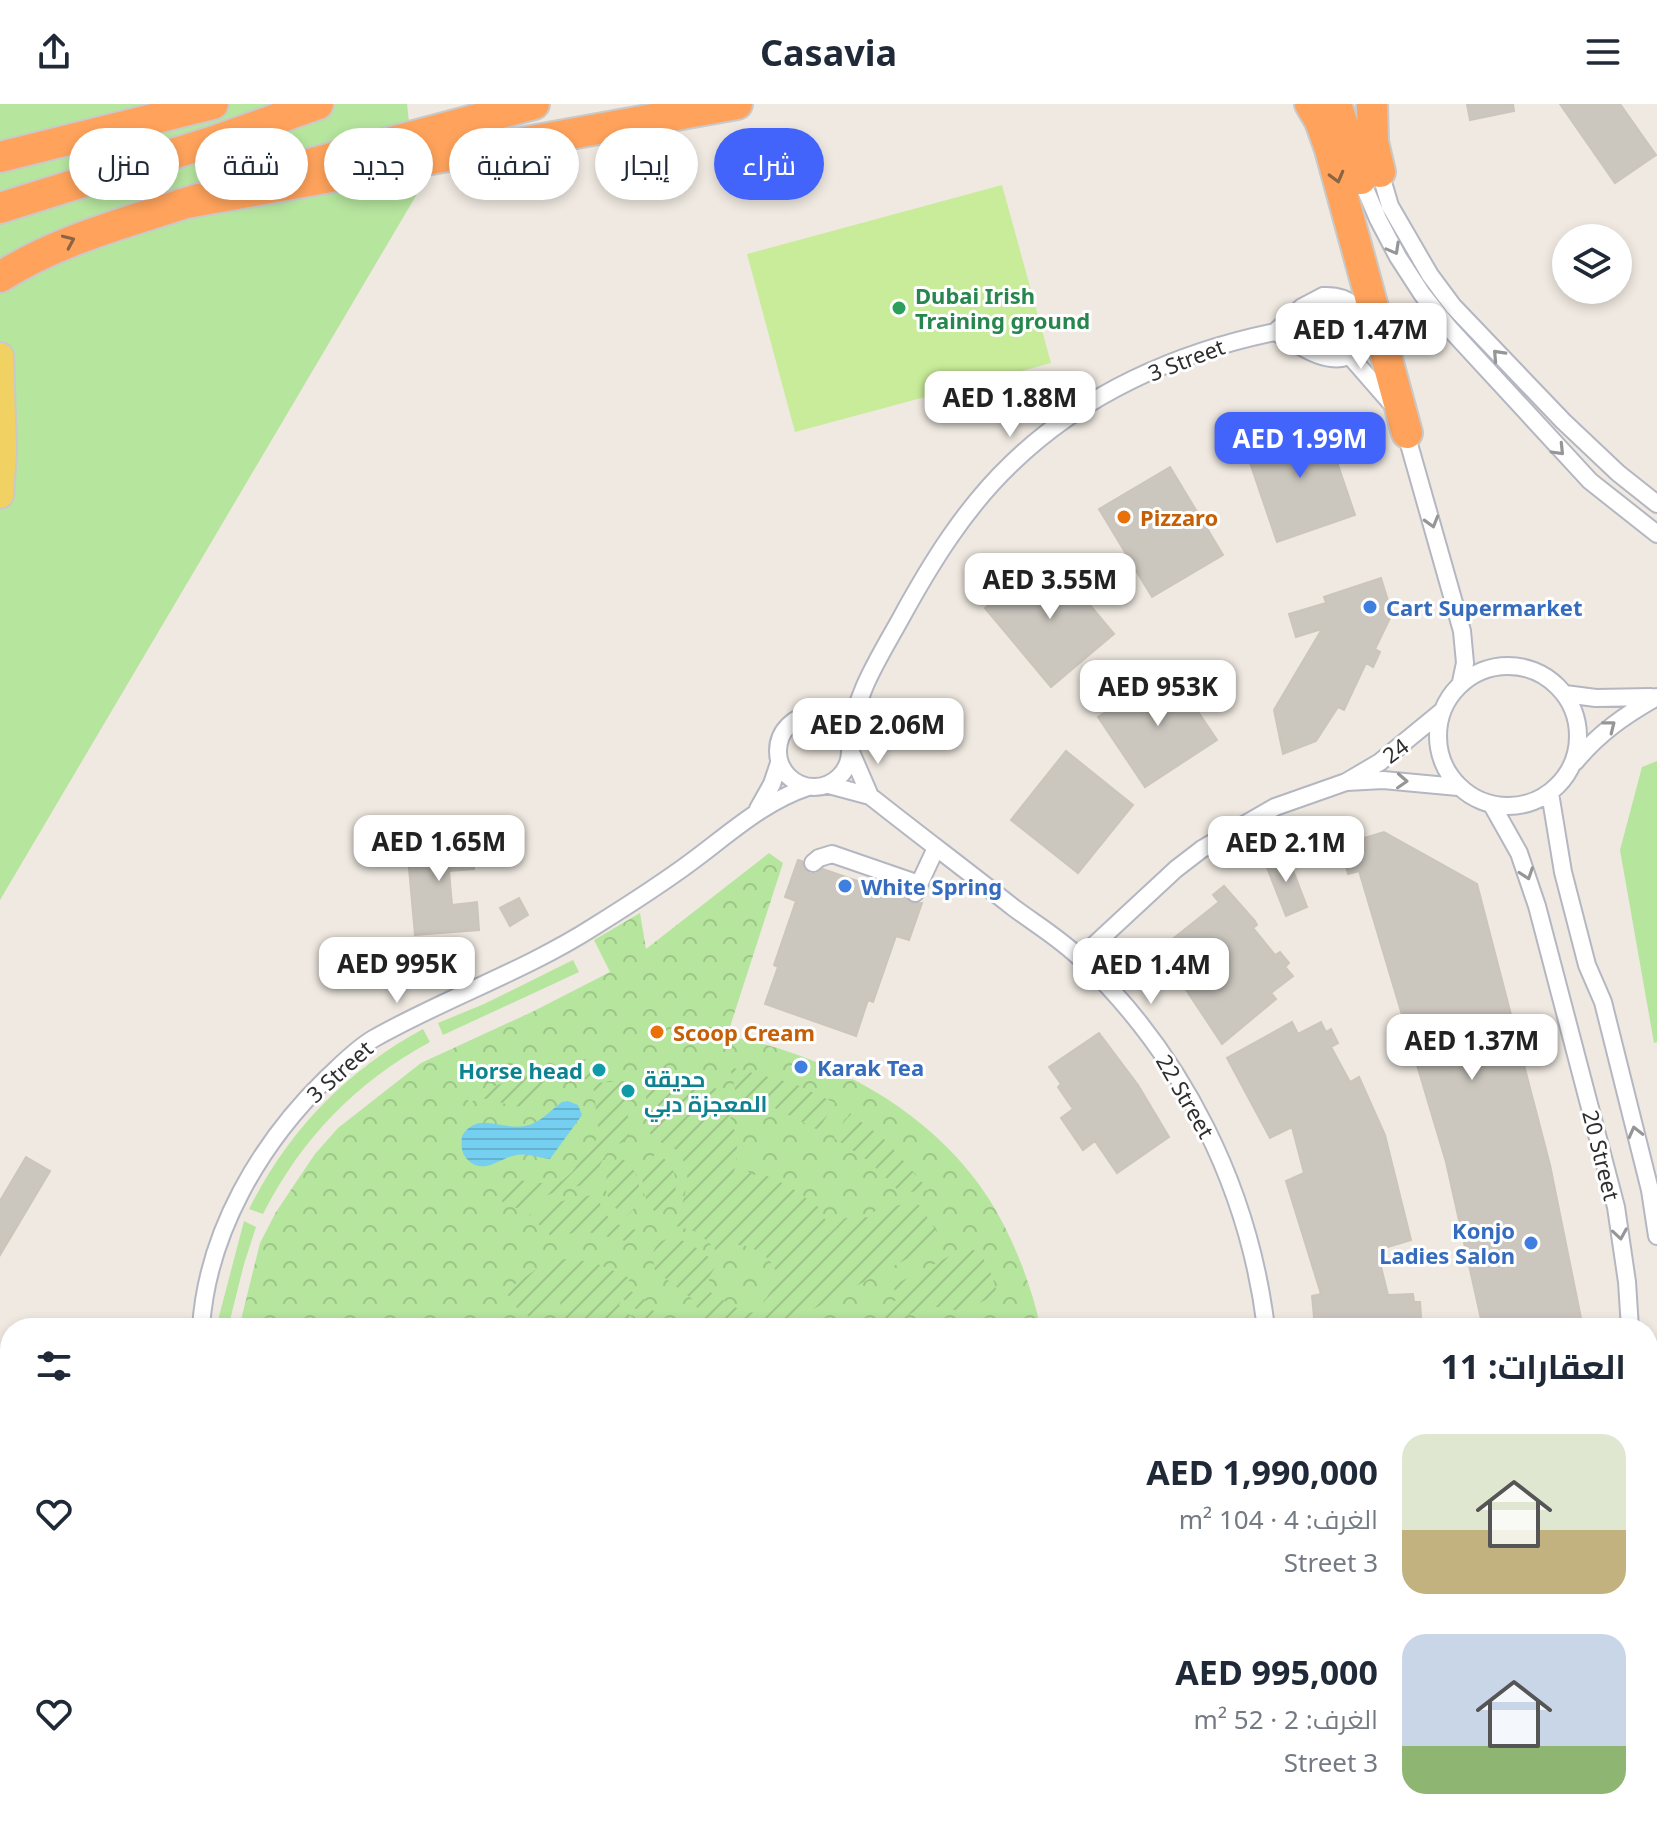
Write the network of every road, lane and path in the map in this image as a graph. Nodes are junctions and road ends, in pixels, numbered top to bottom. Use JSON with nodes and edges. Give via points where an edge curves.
{"nodes":[{"id":1,"x":213,"y":104,"type":"edge"},
{"id":2,"x":318,"y":104,"type":"edge"},
{"id":3,"x":534,"y":104,"type":"edge"},
{"id":4,"x":737,"y":104,"type":"edge"},
{"id":5,"x":1310,"y":104,"type":"edge"},
{"id":6,"x":1336,"y":104,"type":"edge"},
{"id":7,"x":1372,"y":104,"type":"edge"},
{"id":8,"x":0,"y":157,"type":"edge"},
{"id":9,"x":1371,"y":175,"type":"junction"},
{"id":10,"x":181,"y":204,"type":"junction"},
{"id":11,"x":0,"y":208,"type":"edge"},
{"id":12,"x":0,"y":277,"type":"edge"},
{"id":13,"x":1275,"y":332,"type":"junction"},
{"id":14,"x":1349,"y":355,"type":"junction"},
{"id":15,"x":0,"y":356,"type":"edge"},
{"id":16,"x":1407,"y":433,"type":"junction"},
{"id":17,"x":0,"y":495,"type":"edge"},
{"id":18,"x":1657,"y":504,"type":"edge"},
{"id":19,"x":1657,"y":534,"type":"edge"},
{"id":20,"x":1461,"y":682,"type":"junction"},
{"id":21,"x":862,"y":688,"type":"junction"},
{"id":22,"x":1565,"y":694,"type":"junction"},
{"id":23,"x":1657,"y":697,"type":"edge"},
{"id":24,"x":1441,"y":712,"type":"junction"},
{"id":25,"x":826,"y":717,"type":"junction"},
{"id":26,"x":850,"y":746,"type":"junction"},
{"id":27,"x":779,"y":763,"type":"junction"},
{"id":28,"x":1572,"y":766,"type":"junction"},
{"id":29,"x":1346,"y":782,"type":"junction"},
{"id":30,"x":829,"y":785,"type":"junction"},
{"id":31,"x":808,"y":787,"type":"junction"},
{"id":32,"x":1458,"y":787,"type":"junction"},
{"id":33,"x":1550,"y":793,"type":"junction"},
{"id":34,"x":870,"y":796,"type":"junction"},
{"id":35,"x":1492,"y":805,"type":"junction"},
{"id":36,"x":754,"y":814,"type":"junction"},
{"id":37,"x":936,"y":848,"type":"junction"},
{"id":38,"x":813,"y":863,"type":"dead end"},
{"id":39,"x":1080,"y":958,"type":"junction"},
{"id":40,"x":1657,"y":1236,"type":"edge"},
{"id":41,"x":202,"y":1318,"type":"edge"},
{"id":42,"x":1264,"y":1318,"type":"edge"},
{"id":43,"x":1629,"y":1318,"type":"edge"}],
"edges":[{"from":1,"to":8,"type":"highway"},
{"from":2,"to":11,"type":"highway"},
{"from":3,"to":10,"type":"highway"},
{"from":4,"to":10,"type":"highway"},
{"from":5,"to":16,"type":"highway","one_way":true,"via":[[1330,149]]},
{"from":6,"to":9,"type":"highway"},
{"from":7,"to":9,"type":"highway"},
{"from":18,"to":9,"type":"street","one_way":true,"via":[[1563,421],[1453,306]]},
{"from":9,"to":19,"type":"street","one_way":true,"via":[[1378,219],[1422,294],[1449,328],[1590,481]]},
{"from":12,"to":10,"type":"highway","one_way":true,"via":[[74,238]]},
{"from":13,"to":14,"type":"street","via":[[1328,358]]},
{"from":13,"to":14,"type":"street","name":"3 Street","via":[[1312,300],[1345,299],[1362,314],[1365,325],[1359,347]]},
{"from":13,"to":21,"type":"street","name":"3 Street","via":[[1200,351],[1131,380],[1056,427],[1010,464],[926,573]]},
{"from":14,"to":16,"type":"street","via":[[1381,388]]},
{"from":15,"to":17,"type":"main road"},
{"from":16,"to":20,"type":"street","one_way":true,"via":[[1462,631]]},
{"from":20,"to":22,"type":"street","via":[[1504,665],[1527,668]]},
{"from":20,"to":24,"type":"street"},
{"from":21,"to":25,"type":"street","name":"3 Street"},
{"from":21,"to":26,"type":"street","name":"3 Street"},
{"from":22,"to":23,"type":"street"},
{"from":22,"to":28,"type":"street","via":[[1576,716]]},
{"from":28,"to":23,"type":"street","one_way":true,"via":[[1596,738]]},
{"from":24,"to":29,"type":"street","name":"24","via":[[1380,762]]},
{"from":24,"to":32,"type":"street","via":[[1437,739],[1443,765]]},
{"from":25,"to":26,"type":"street","via":[[836,722]]},
{"from":25,"to":27,"type":"street","via":[[808,715],[785,729],[778,744]]},
{"from":26,"to":30,"type":"street","via":[[844,771]]},
{"from":26,"to":34,"type":"street","name":"22 Street"},
{"from":27,"to":31,"type":"street","via":[[790,779]]},
{"from":27,"to":36,"type":"street","name":"3 Street"},
{"from":28,"to":33,"type":"street"},
{"from":29,"to":32,"type":"street","name":"24","one_way":true},
{"from":29,"to":39,"type":"street","name":"24","via":[[1275,807],[1202,849]]},
{"from":30,"to":31,"type":"street"},
{"from":30,"to":34,"type":"street","name":"22 Street"},
{"from":31,"to":36,"type":"street","name":"3 Street"},
{"from":32,"to":35,"type":"street"},
{"from":33,"to":35,"type":"street","via":[[1522,805]]},
{"from":40,"to":33,"type":"street","name":"20 Street","one_way":true,"via":[[1603,1002],[1587,965],[1563,872]]},
{"from":34,"to":37,"type":"street","name":"22 Street"},
{"from":35,"to":43,"type":"street","name":"20 Street","one_way":true,"via":[[1519,853],[1537,906],[1616,1207]]},
{"from":36,"to":41,"type":"street","name":"3 Street","via":[[585,932],[370,1041],[340,1066],[286,1123],[243,1188],[214,1259]]},
{"from":37,"to":38,"type":"street","via":[[917,889],[832,854]]},
{"from":37,"to":39,"type":"street","name":"22 Street"},
{"from":39,"to":42,"type":"street","name":"22 Street","via":[[1146,1031],[1208,1130],[1243,1218]]}]}
